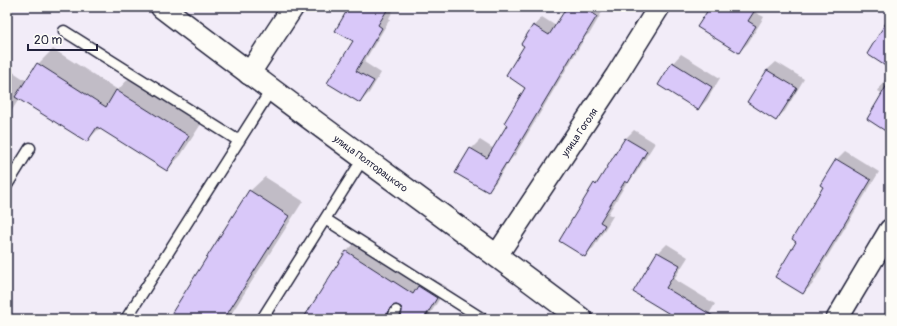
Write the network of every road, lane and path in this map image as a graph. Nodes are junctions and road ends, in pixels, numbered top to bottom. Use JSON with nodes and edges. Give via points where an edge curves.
{"nodes":[{"id":1,"x":162,"y":7,"type":"edge"},
{"id":2,"x":293,"y":7,"type":"edge"},
{"id":3,"x":659,"y":7,"type":"edge"},
{"id":4,"x":64,"y":31,"type":"dead end"},
{"id":5,"x":249,"y":74,"type":"junction"},
{"id":6,"x":271,"y":90,"type":"junction"},
{"id":7,"x":239,"y":141,"type":"junction"},
{"id":8,"x":30,"y":148,"type":"dead end"},
{"id":9,"x":364,"y":157,"type":"junction"},
{"id":10,"x":7,"y":185,"type":"edge"},
{"id":11,"x":325,"y":219,"type":"junction"},
{"id":12,"x":890,"y":230,"type":"edge"},
{"id":13,"x":497,"y":255,"type":"junction"},
{"id":14,"x":126,"y":319,"type":"edge"},
{"id":15,"x":262,"y":319,"type":"edge"},
{"id":16,"x":483,"y":319,"type":"edge"},
{"id":17,"x":581,"y":319,"type":"edge"},
{"id":18,"x":837,"y":319,"type":"edge"}],
"edges":[{"from":1,"to":5,"type":"street","name":"улица Полторацкого"},
{"from":2,"to":5,"type":"street"},
{"from":3,"to":13,"type":"street","name":"улица Гоголя"},
{"from":4,"to":7,"type":"lane"},
{"from":5,"to":6,"type":"street","name":"улица Полторацкого"},
{"from":6,"to":7,"type":"lane"},
{"from":6,"to":9,"type":"street","name":"улица Полторацкого"},
{"from":7,"to":14,"type":"lane"},
{"from":8,"to":10,"type":"lane"},
{"from":9,"to":11,"type":"lane"},
{"from":9,"to":13,"type":"street","name":"улица Полторацкого"},
{"from":11,"to":15,"type":"lane"},
{"from":11,"to":16,"type":"lane"},
{"from":12,"to":18,"type":"street"},
{"from":13,"to":17,"type":"street","name":"улица Полторацкого"}]}
